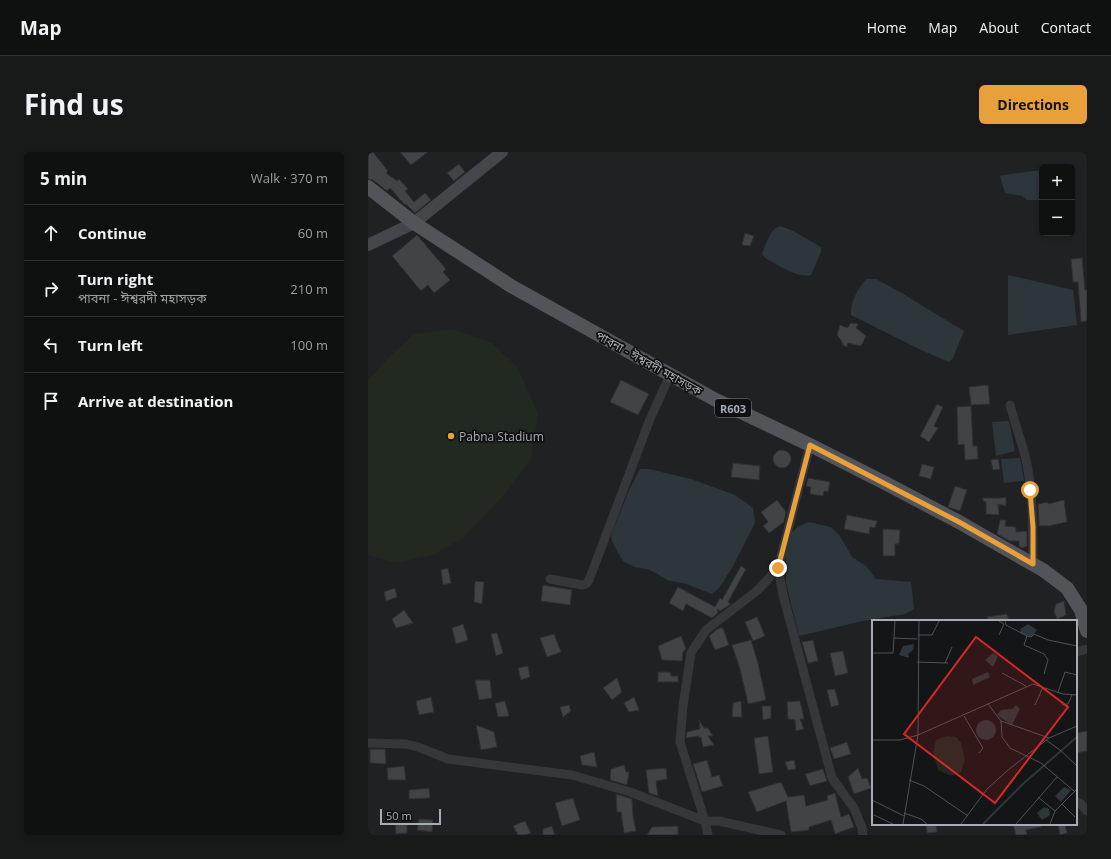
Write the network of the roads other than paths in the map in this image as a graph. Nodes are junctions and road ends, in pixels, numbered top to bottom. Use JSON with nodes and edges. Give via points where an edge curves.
{"nodes":[{"id":1,"x":502,"y":152,"type":"edge"},
{"id":2,"x":368,"y":187,"type":"edge"},
{"id":3,"x":414,"y":223,"type":"junction"},
{"id":4,"x":368,"y":245,"type":"edge"},
{"id":5,"x":670,"y":375,"type":"junction"},
{"id":6,"x":1010,"y":405,"type":"dead end"},
{"id":7,"x":810,"y":445,"type":"junction"},
{"id":8,"x":1033,"y":564,"type":"junction"},
{"id":9,"x":778,"y":568,"type":"junction"},
{"id":10,"x":550,"y":578,"type":"dead end"},
{"id":11,"x":1087,"y":631,"type":"edge"},
{"id":12,"x":1087,"y":649,"type":"edge"},
{"id":13,"x":1077,"y":652,"type":"edge"},
{"id":14,"x":368,"y":743,"type":"edge"},
{"id":15,"x":1077,"y":802,"type":"edge"},
{"id":16,"x":1087,"y":811,"type":"edge"},
{"id":17,"x":704,"y":821,"type":"junction"},
{"id":18,"x":708,"y":835,"type":"edge"},
{"id":19,"x":781,"y":835,"type":"edge"},
{"id":20,"x":863,"y":835,"type":"edge"}],
"edges":[{"from":1,"to":3,"type":"street"},
{"from":2,"to":3,"type":"main road","name":"পাবনা - ঈশ্বরদী মহাসড়ক","number":"R603"},
{"from":3,"to":4,"type":"street"},
{"from":3,"to":5,"type":"main road","name":"পাবনা - ঈশ্বরদী মহাসড়ক","number":"R603","via":[[511,286]]},
{"from":5,"to":7,"type":"main road","name":"পাবনা - ঈশ্বরদী মহাসড়ক","number":"R603"},
{"from":5,"to":10,"type":"street","via":[[650,419],[589,580],[582,585]]},
{"from":6,"to":8,"type":"street","via":[[1026,459],[1033,527]]},
{"from":7,"to":8,"type":"main road","name":"পাবনা - ঈশ্বরদী মহাসড়ক","number":"R603","via":[[959,522]]},
{"from":7,"to":9,"type":"street"},
{"from":8,"to":11,"type":"main road","name":"পাবনা - ঈশ্বরদী মহাসড়ক","number":"R603","via":[[1067,588],[1081,610]]},
{"from":9,"to":17,"type":"street","via":[[758,590],[706,630],[692,653],[680,742]]},
{"from":9,"to":20,"type":"street","via":[[782,595],[832,778],[854,808]]},
{"from":12,"to":13,"type":"street"},
{"from":14,"to":17,"type":"street","via":[[406,744],[448,758],[572,775],[630,792]]},
{"from":15,"to":16,"type":"street"},
{"from":17,"to":18,"type":"street"},
{"from":17,"to":19,"type":"street","via":[[719,821]]}]}
